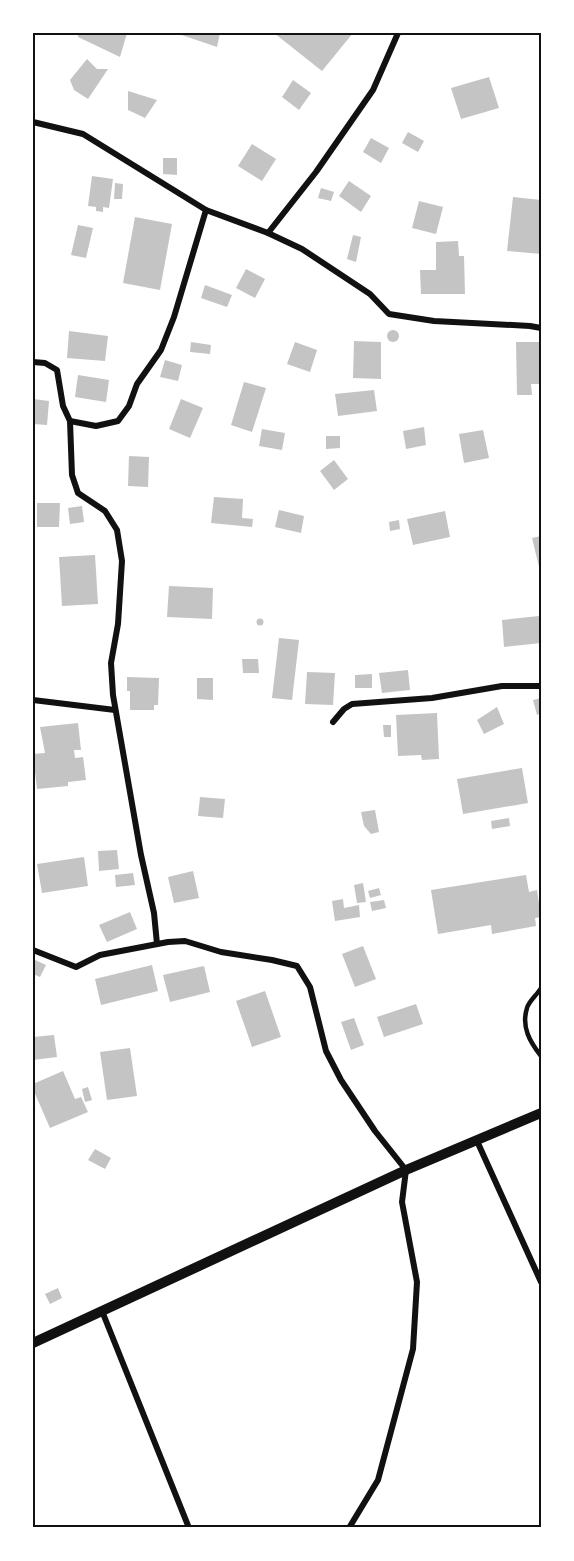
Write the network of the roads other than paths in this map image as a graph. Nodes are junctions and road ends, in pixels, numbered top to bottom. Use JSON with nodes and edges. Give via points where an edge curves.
{"nodes":[{"id":1,"x":398,"y":33,"type":"edge"},
{"id":2,"x":33,"y":122,"type":"edge"},
{"id":3,"x":206,"y":210,"type":"junction"},
{"id":4,"x":268,"y":233,"type":"junction"},
{"id":5,"x":541,"y":328,"type":"edge"},
{"id":6,"x":33,"y":362,"type":"edge"},
{"id":7,"x":70,"y":421,"type":"junction"},
{"id":8,"x":541,"y":686,"type":"edge"},
{"id":9,"x":33,"y":700,"type":"edge"},
{"id":10,"x":116,"y":710,"type":"junction"},
{"id":11,"x":333,"y":722,"type":"dead end"},
{"id":12,"x":157,"y":944,"type":"junction"},
{"id":13,"x":33,"y":950,"type":"edge"},
{"id":14,"x":541,"y":988,"type":"edge"},
{"id":15,"x":541,"y":1056,"type":"edge"},
{"id":16,"x":541,"y":1113,"type":"edge"},
{"id":17,"x":477,"y":1141,"type":"junction"},
{"id":18,"x":406,"y":1170,"type":"junction"},
{"id":19,"x":541,"y":1282,"type":"edge"},
{"id":20,"x":102,"y":1311,"type":"junction"},
{"id":21,"x":33,"y":1343,"type":"edge"},
{"id":22,"x":189,"y":1528,"type":"edge"},
{"id":23,"x":349,"y":1528,"type":"edge"}],
"edges":[{"from":1,"to":4,"type":"street","via":[[373,90]]},
{"from":2,"to":3,"type":"street","via":[[82,134]]},
{"from":3,"to":4,"type":"street"},
{"from":3,"to":7,"type":"street","via":[[174,317],[161,350],[137,384],[129,406],[118,421],[96,426]]},
{"from":4,"to":5,"type":"street","via":[[302,249],[370,294],[389,314]]},
{"from":6,"to":7,"type":"street","via":[[57,370],[63,406]]},
{"from":7,"to":10,"type":"street","via":[[72,475],[78,493],[105,511],[117,530],[122,561],[111,663]]},
{"from":8,"to":11,"type":"street","via":[[502,686],[432,698],[352,704]]},
{"from":9,"to":10,"type":"street"},
{"from":10,"to":12,"type":"street"},
{"from":12,"to":13,"type":"street","via":[[100,955],[76,967]]},
{"from":12,"to":18,"type":"street","via":[[185,941],[297,966],[310,987],[326,1051],[341,1080]]},
{"from":14,"to":15,"type":"lane","via":[[527,1006],[526,1021],[528,1038]]},
{"from":16,"to":17,"type":"street"},
{"from":17,"to":18,"type":"street"},
{"from":17,"to":19,"type":"street"},
{"from":18,"to":20,"type":"street"},
{"from":18,"to":23,"type":"street","via":[[402,1202],[417,1282],[413,1349],[378,1480]]},
{"from":20,"to":21,"type":"street"},
{"from":20,"to":22,"type":"street"}]}
